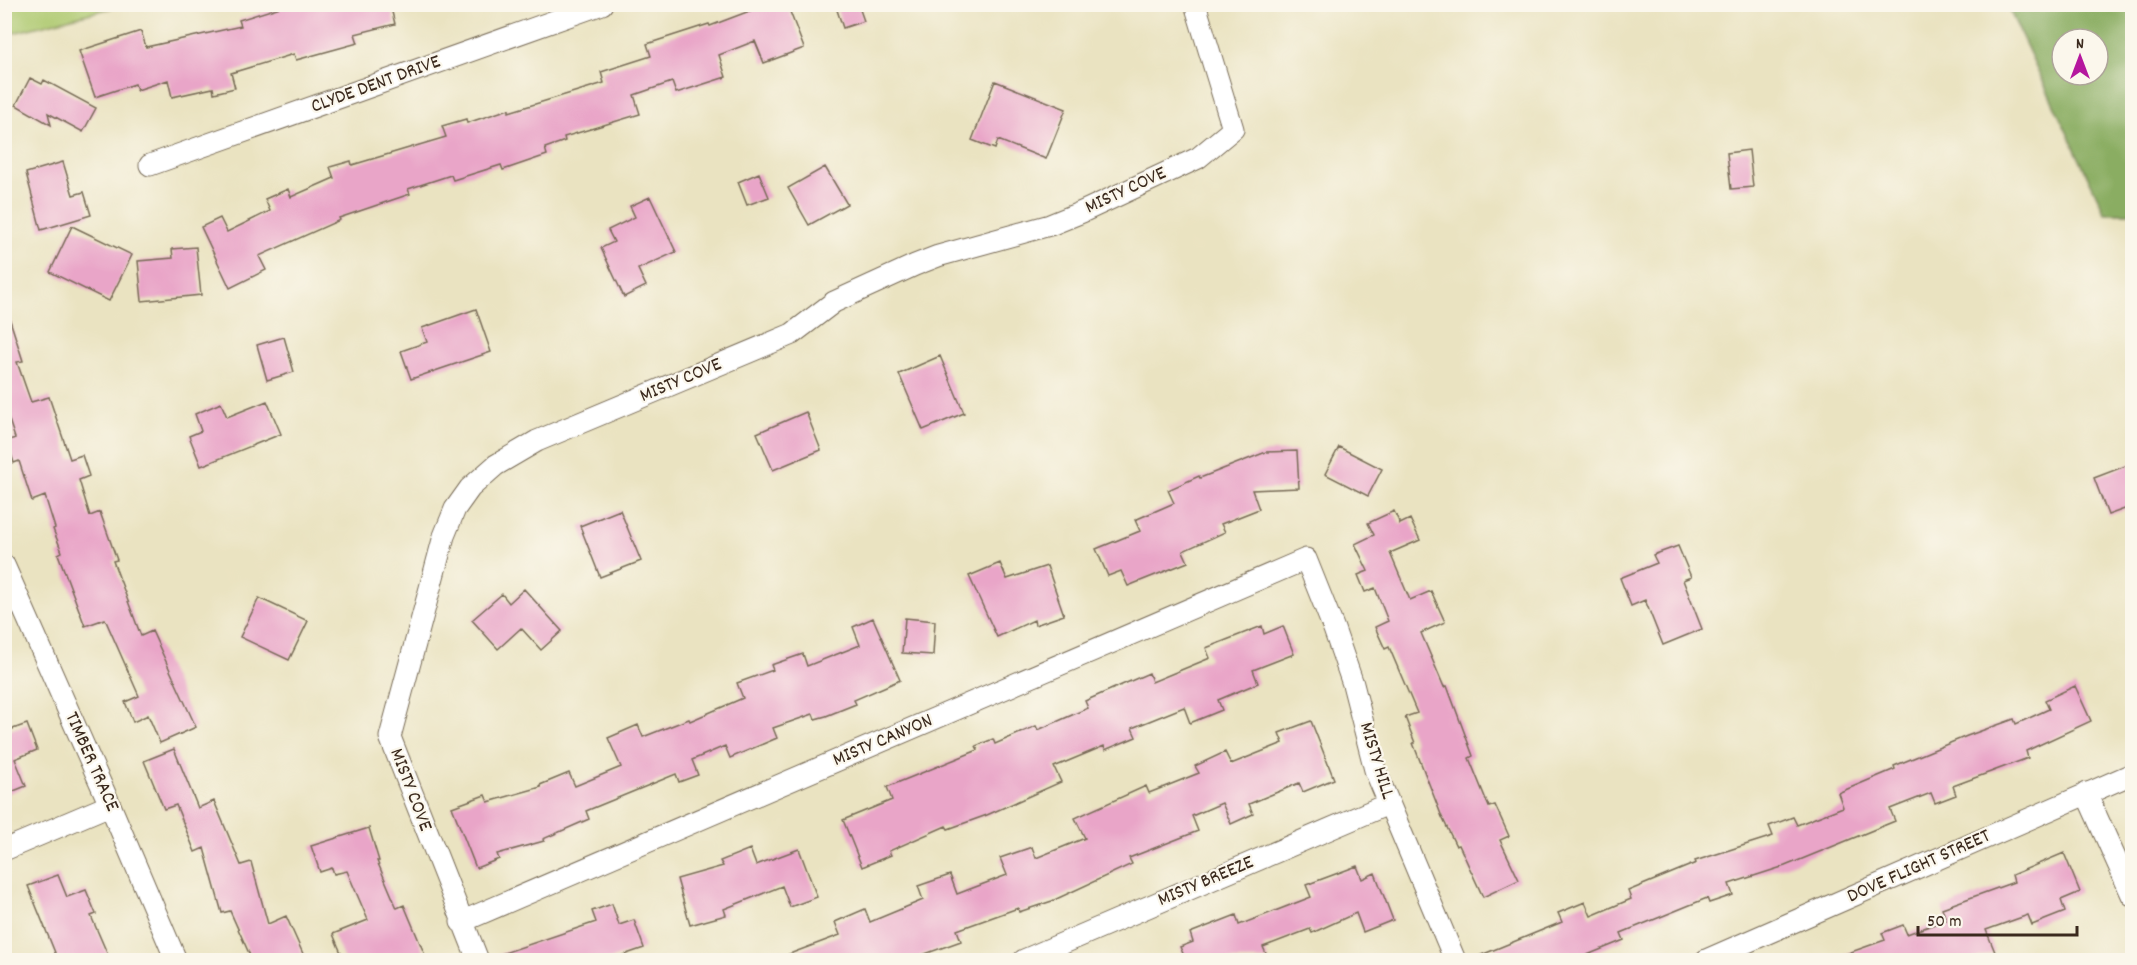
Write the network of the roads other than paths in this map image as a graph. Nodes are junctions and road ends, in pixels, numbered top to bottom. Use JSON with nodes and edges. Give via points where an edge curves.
{"nodes":[{"id":1,"x":602,"y":4,"type":"edge"},
{"id":2,"x":1196,"y":4,"type":"edge"},
{"id":3,"x":150,"y":165,"type":"dead end"},
{"id":4,"x":1306,"y":559,"type":"joint"},
{"id":5,"x":4,"y":565,"type":"edge"},
{"id":6,"x":2133,"y":774,"type":"edge"},
{"id":7,"x":2086,"y":793,"type":"junction"},
{"id":8,"x":1388,"y":804,"type":"junction"},
{"id":9,"x":110,"y":805,"type":"junction"},
{"id":10,"x":4,"y":850,"type":"edge"},
{"id":11,"x":2133,"y":895,"type":"edge"},
{"id":12,"x":461,"y":922,"type":"junction"},
{"id":13,"x":176,"y":960,"type":"edge"},
{"id":14,"x":478,"y":960,"type":"edge"},
{"id":15,"x":1024,"y":960,"type":"edge"},
{"id":16,"x":1455,"y":960,"type":"edge"},
{"id":17,"x":1706,"y":960,"type":"edge"}],
"edges":[{"from":1,"to":3,"type":"street","name":"CLYDE DENT DRIVE"},
{"from":2,"to":12,"type":"street","name":"MISTY COVE","via":[[1233,129],[1198,158],[1050,225],[915,265],[834,302],[792,334],[537,441],[496,465],[470,488],[455,509],[444,536],[390,737]]},
{"from":4,"to":8,"type":"street","name":"MISTY HILL","via":[[1353,684]]},
{"from":4,"to":12,"type":"street","name":"MISTY CANYON"},
{"from":5,"to":9,"type":"street","name":"TIMBER TRACE"},
{"from":6,"to":7,"type":"street","name":"DOVE FLIGHT STREET"},
{"from":7,"to":11,"type":"street"},
{"from":7,"to":17,"type":"street","name":"DOVE FLIGHT STREET"},
{"from":8,"to":15,"type":"street","name":"MISTY BREEZE"},
{"from":8,"to":16,"type":"street","name":"MISTY HILL"},
{"from":9,"to":10,"type":"street"},
{"from":9,"to":13,"type":"street","name":"TIMBER TRACE"},
{"from":12,"to":14,"type":"street","name":"MISTY COVE"}]}
